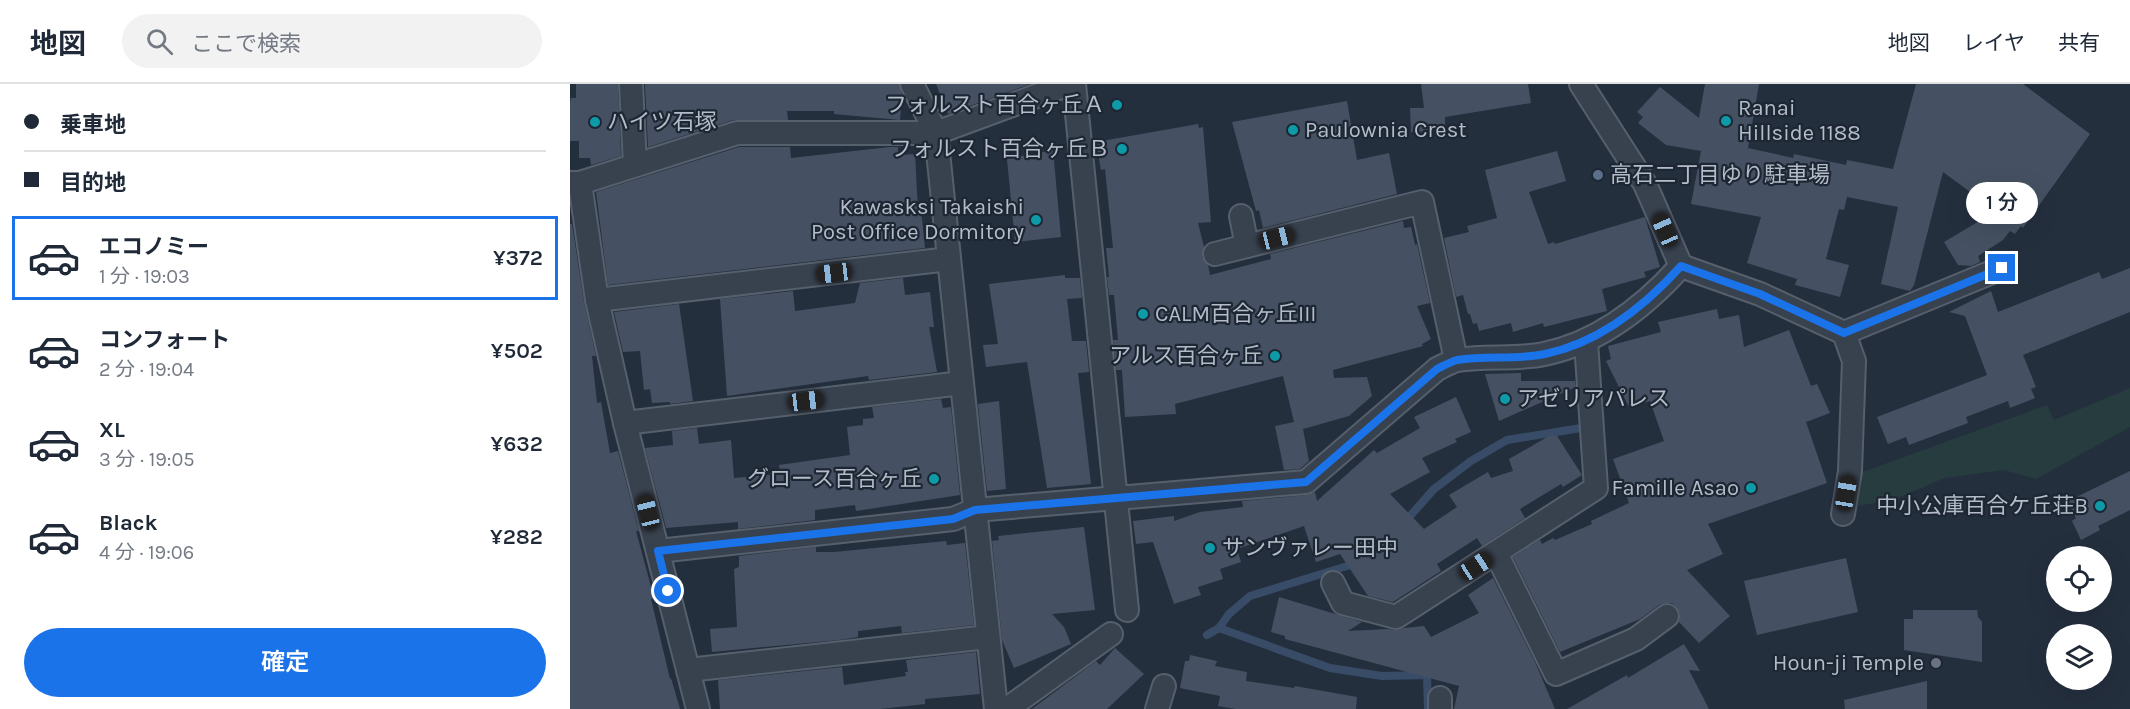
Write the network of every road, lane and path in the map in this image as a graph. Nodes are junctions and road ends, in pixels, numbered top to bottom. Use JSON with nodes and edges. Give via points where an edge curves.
{"nodes":[{"id":1,"x":631,"y":84,"type":"edge"},
{"id":2,"x":912,"y":84,"type":"edge"},
{"id":3,"x":1069,"y":84,"type":"edge"},
{"id":4,"x":1074,"y":84,"type":"edge"},
{"id":5,"x":1581,"y":84,"type":"edge"},
{"id":6,"x":936,"y":133,"type":"junction"},
{"id":7,"x":635,"y":165,"type":"junction"},
{"id":8,"x":575,"y":183,"type":"edge"},
{"id":9,"x":1240,"y":216,"type":"dead end"},
{"id":10,"x":1248,"y":246,"type":"junction"},
{"id":11,"x":1215,"y":254,"type":"dead end"},
{"id":12,"x":949,"y":260,"type":"junction"},
{"id":13,"x":1681,"y":266,"type":"junction"},
{"id":14,"x":2002,"y":268,"type":"dead end"},
{"id":15,"x":597,"y":300,"type":"junction"},
{"id":16,"x":1844,"y":333,"type":"junction"},
{"id":17,"x":1586,"y":342,"type":"junction"},
{"id":18,"x":1456,"y":360,"type":"junction"},
{"id":19,"x":962,"y":383,"type":"junction"},
{"id":20,"x":626,"y":423,"type":"junction"},
{"id":21,"x":1116,"y":499,"type":"junction"},
{"id":22,"x":975,"y":510,"type":"junction"},
{"id":23,"x":1843,"y":514,"type":"dead end"},
{"id":24,"x":658,"y":551,"type":"junction"},
{"id":25,"x":1496,"y":553,"type":"junction"},
{"id":26,"x":1333,"y":583,"type":"dead end"},
{"id":27,"x":1127,"y":610,"type":"dead end"},
{"id":28,"x":1667,"y":616,"type":"dead end"},
{"id":29,"x":1111,"y":634,"type":"dead end"},
{"id":30,"x":988,"y":637,"type":"junction"},
{"id":31,"x":688,"y":670,"type":"junction"},
{"id":32,"x":1164,"y":686,"type":"dead end"},
{"id":33,"x":698,"y":709,"type":"edge"},
{"id":34,"x":996,"y":709,"type":"edge"},
{"id":35,"x":1007,"y":709,"type":"edge"},
{"id":36,"x":1157,"y":709,"type":"edge"}],
"edges":[{"from":1,"to":7,"type":"street"},
{"from":2,"to":6,"type":"street"},
{"from":3,"to":6,"type":"street"},
{"from":4,"to":21,"type":"street"},
{"from":5,"to":13,"type":"street","via":[[1645,184]]},
{"from":6,"to":7,"type":"street","via":[[736,133]]},
{"from":6,"to":12,"type":"street"},
{"from":7,"to":8,"type":"street"},
{"from":8,"to":15,"type":"street"},
{"from":9,"to":10,"type":"street"},
{"from":10,"to":11,"type":"street"},
{"from":10,"to":18,"type":"street","via":[[1422,202]]},
{"from":12,"to":15,"type":"street"},
{"from":12,"to":19,"type":"street"},
{"from":13,"to":16,"type":"street","via":[[1760,294]]},
{"from":13,"to":17,"type":"street","via":[[1621,320]]},
{"from":14,"to":16,"type":"street"},
{"from":15,"to":20,"type":"street"},
{"from":16,"to":23,"type":"street","via":[[1854,361],[1850,471]]},
{"from":17,"to":18,"type":"street","via":[[1544,355]]},
{"from":17,"to":25,"type":"street","via":[[1596,488]]},
{"from":18,"to":21,"type":"street","via":[[1437,369],[1306,482]]},
{"from":19,"to":20,"type":"street"},
{"from":19,"to":22,"type":"street"},
{"from":20,"to":24,"type":"street"},
{"from":21,"to":22,"type":"street"},
{"from":21,"to":27,"type":"street"},
{"from":22,"to":24,"type":"street","via":[[953,519]]},
{"from":22,"to":30,"type":"street"},
{"from":24,"to":31,"type":"street"},
{"from":25,"to":26,"type":"street","via":[[1396,617],[1343,603]]},
{"from":25,"to":28,"type":"street","via":[[1556,674],[1636,639]]},
{"from":29,"to":35,"type":"street"},
{"from":30,"to":31,"type":"street"},
{"from":30,"to":34,"type":"street"},
{"from":31,"to":33,"type":"street"},
{"from":32,"to":36,"type":"street"}]}
